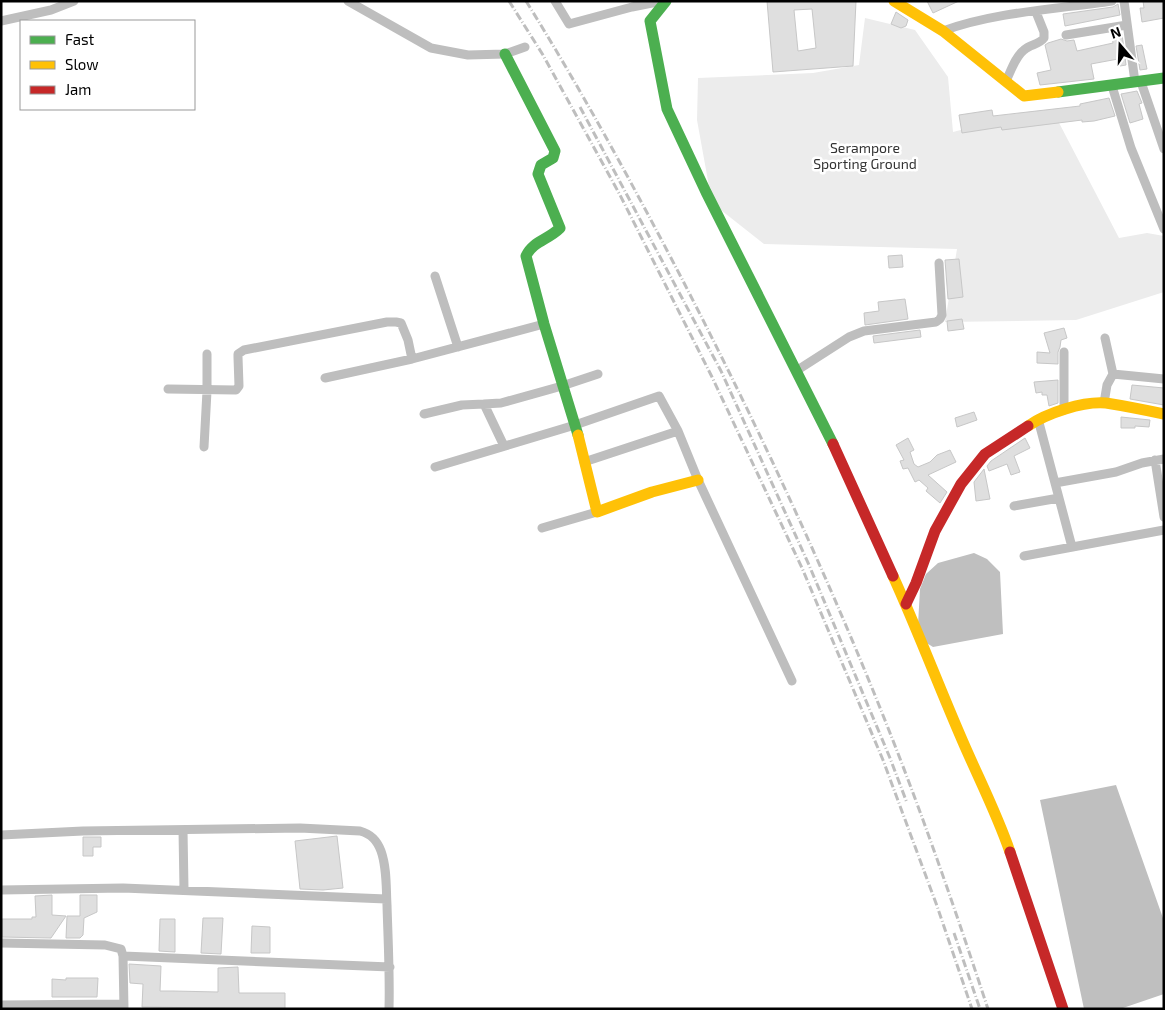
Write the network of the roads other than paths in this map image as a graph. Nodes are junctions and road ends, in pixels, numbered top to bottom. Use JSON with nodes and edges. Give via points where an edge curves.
{"nodes":[{"id":1,"x":74,"y":1,"type":"edge"},
{"id":2,"x":348,"y":1,"type":"edge"},
{"id":3,"x":555,"y":1,"type":"edge"},
{"id":4,"x":662,"y":1,"type":"edge"},
{"id":5,"x":666,"y":1,"type":"edge"},
{"id":6,"x":894,"y":1,"type":"edge"},
{"id":7,"x":1112,"y":1,"type":"edge"},
{"id":8,"x":1124,"y":1,"type":"edge"},
{"id":9,"x":1036,"y":12,"type":"junction"},
{"id":10,"x":1,"y":22,"type":"edge"},
{"id":11,"x":1128,"y":24,"type":"junction"},
{"id":12,"x":943,"y":30,"type":"junction"},
{"id":13,"x":1066,"y":35,"type":"dead end"},
{"id":14,"x":525,"y":47,"type":"dead end"},
{"id":15,"x":505,"y":54,"type":"junction"},
{"id":16,"x":1164,"y":78,"type":"edge"},
{"id":17,"x":1006,"y":81,"type":"junction"},
{"id":18,"x":1138,"y":82,"type":"junction"},
{"id":19,"x":1112,"y":86,"type":"junction"},
{"id":20,"x":1164,"y":149,"type":"edge"},
{"id":21,"x":1164,"y":229,"type":"edge"},
{"id":22,"x":939,"y":263,"type":"dead end"},
{"id":23,"x":435,"y":276,"type":"dead end"},
{"id":24,"x":544,"y":324,"type":"junction"},
{"id":25,"x":1105,"y":338,"type":"dead end"},
{"id":26,"x":458,"y":347,"type":"junction"},
{"id":27,"x":1064,"y":352,"type":"dead end"},
{"id":28,"x":206,"y":354,"type":"dead end"},
{"id":29,"x":412,"y":358,"type":"junction"},
{"id":30,"x":796,"y":371,"type":"junction"},
{"id":31,"x":598,"y":374,"type":"dead end"},
{"id":32,"x":1112,"y":374,"type":"junction"},
{"id":33,"x":325,"y":378,"type":"dead end"},
{"id":34,"x":1164,"y":379,"type":"edge"},
{"id":35,"x":562,"y":386,"type":"junction"},
{"id":36,"x":168,"y":389,"type":"dead end"},
{"id":37,"x":207,"y":391,"type":"junction"},
{"id":38,"x":1104,"y":403,"type":"junction"},
{"id":39,"x":484,"y":404,"type":"junction"},
{"id":40,"x":1064,"y":410,"type":"junction"},
{"id":41,"x":424,"y":414,"type":"dead end"},
{"id":42,"x":1164,"y":414,"type":"edge"},
{"id":43,"x":1038,"y":419,"type":"junction"},
{"id":44,"x":574,"y":424,"type":"junction"},
{"id":45,"x":678,"y":431,"type":"junction"},
{"id":46,"x":504,"y":446,"type":"junction"},
{"id":47,"x":204,"y":447,"type":"dead end"},
{"id":48,"x":1159,"y":460,"type":"edge"},
{"id":49,"x":584,"y":462,"type":"junction"},
{"id":50,"x":435,"y":467,"type":"dead end"},
{"id":51,"x":698,"y":480,"type":"junction"},
{"id":52,"x":1055,"y":483,"type":"junction"},
{"id":53,"x":1162,"y":495,"type":"edge"},
{"id":54,"x":1059,"y":498,"type":"junction"},
{"id":55,"x":1014,"y":506,"type":"dead end"},
{"id":56,"x":597,"y":512,"type":"junction"},
{"id":57,"x":1164,"y":517,"type":"edge"},
{"id":58,"x":542,"y":528,"type":"dead end"},
{"id":59,"x":1164,"y":530,"type":"edge"},
{"id":60,"x":1072,"y":547,"type":"junction"},
{"id":61,"x":1024,"y":556,"type":"dead end"},
{"id":62,"x":906,"y":604,"type":"junction"},
{"id":63,"x":792,"y":681,"type":"dead end"},
{"id":64,"x":183,"y":830,"type":"junction"},
{"id":65,"x":1,"y":835,"type":"edge"},
{"id":66,"x":1,"y":890,"type":"edge"},
{"id":67,"x":184,"y":890,"type":"junction"},
{"id":68,"x":386,"y":899,"type":"junction"},
{"id":69,"x":1,"y":943,"type":"edge"},
{"id":70,"x":123,"y":956,"type":"junction"},
{"id":71,"x":390,"y":967,"type":"junction"},
{"id":72,"x":1,"y":1005,"type":"edge"},
{"id":73,"x":124,"y":1006,"type":"edge"},
{"id":74,"x":389,"y":1009,"type":"edge"},
{"id":75,"x":1063,"y":1009,"type":"edge"}],
"edges":[{"from":1,"to":10,"type":"street"},
{"from":2,"to":15,"type":"street","via":[[431,48],[468,55]]},
{"from":3,"to":4,"type":"street","via":[[569,24]]},
{"from":5,"to":30,"type":"street","via":[[650,20],[667,109]]},
{"from":6,"to":12,"type":"street"},
{"from":7,"to":9,"type":"street"},
{"from":8,"to":11,"type":"street"},
{"from":9,"to":12,"type":"street","via":[[985,19]]},
{"from":9,"to":17,"type":"street","via":[[1044,38],[1021,52]]},
{"from":11,"to":13,"type":"street"},
{"from":11,"to":18,"type":"street"},
{"from":12,"to":17,"type":"street"},
{"from":14,"to":15,"type":"street"},
{"from":15,"to":24,"type":"street","via":[[555,151],[553,158],[541,165],[538,174],[560,228],[530,247],[526,256]]},
{"from":16,"to":18,"type":"street"},
{"from":17,"to":19,"type":"street","via":[[1024,96]]},
{"from":18,"to":19,"type":"street"},
{"from":18,"to":20,"type":"street"},
{"from":19,"to":21,"type":"street","via":[[1131,148]]},
{"from":22,"to":30,"type":"street","via":[[942,315],[936,322],[864,331]]},
{"from":23,"to":26,"type":"street"},
{"from":24,"to":26,"type":"street"},
{"from":24,"to":35,"type":"street"},
{"from":25,"to":32,"type":"street"},
{"from":26,"to":29,"type":"street"},
{"from":27,"to":40,"type":"street"},
{"from":28,"to":37,"type":"street"},
{"from":29,"to":33,"type":"street"},
{"from":29,"to":37,"type":"street","via":[[400,323],[387,322],[244,350],[238,354],[237,390]]},
{"from":30,"to":62,"type":"street","via":[[837,451]]},
{"from":31,"to":35,"type":"street"},
{"from":32,"to":34,"type":"street"},
{"from":32,"to":38,"type":"street"},
{"from":35,"to":39,"type":"street","via":[[501,403]]},
{"from":35,"to":44,"type":"street"},
{"from":36,"to":37,"type":"street"},
{"from":37,"to":47,"type":"street"},
{"from":38,"to":40,"type":"street"},
{"from":38,"to":42,"type":"street"},
{"from":39,"to":41,"type":"street","via":[[462,405]]},
{"from":39,"to":46,"type":"street"},
{"from":40,"to":43,"type":"street"},
{"from":43,"to":52,"type":"street"},
{"from":43,"to":62,"type":"street","via":[[986,454],[961,484],[935,531]]},
{"from":44,"to":45,"type":"street","via":[[659,396]]},
{"from":44,"to":46,"type":"street"},
{"from":44,"to":49,"type":"street"},
{"from":45,"to":49,"type":"street"},
{"from":45,"to":51,"type":"street"},
{"from":46,"to":50,"type":"street"},
{"from":48,"to":52,"type":"street"},
{"from":48,"to":53,"type":"street"},
{"from":49,"to":56,"type":"street"},
{"from":51,"to":56,"type":"street"},
{"from":51,"to":63,"type":"street"},
{"from":52,"to":54,"type":"street"},
{"from":53,"to":57,"type":"street"},
{"from":54,"to":55,"type":"street"},
{"from":54,"to":60,"type":"street"},
{"from":56,"to":58,"type":"street"},
{"from":59,"to":60,"type":"street"},
{"from":60,"to":61,"type":"street"},
{"from":62,"to":75,"type":"street","via":[[1000,822]]},
{"from":64,"to":65,"type":"street"},
{"from":64,"to":67,"type":"street"},
{"from":64,"to":68,"type":"street","via":[[300,828],[368,833],[375,838],[381,851]]},
{"from":66,"to":67,"type":"street"},
{"from":67,"to":68,"type":"street"},
{"from":68,"to":71,"type":"street"},
{"from":69,"to":70,"type":"street","via":[[116,946]]},
{"from":70,"to":71,"type":"street"},
{"from":70,"to":73,"type":"street"},
{"from":71,"to":74,"type":"street"},
{"from":72,"to":73,"type":"street"}]}
